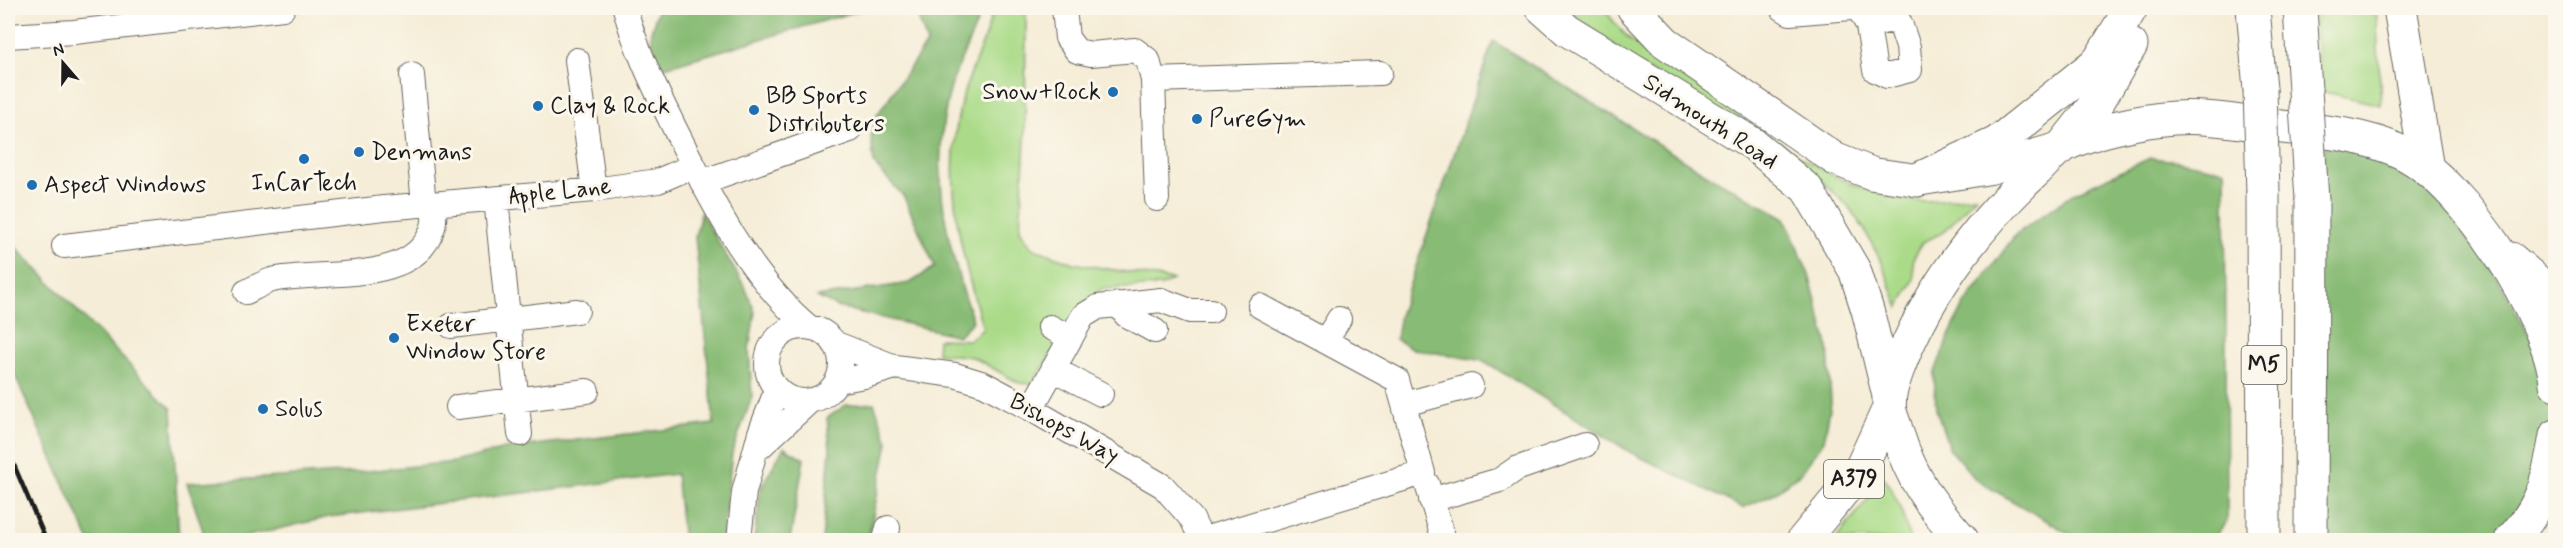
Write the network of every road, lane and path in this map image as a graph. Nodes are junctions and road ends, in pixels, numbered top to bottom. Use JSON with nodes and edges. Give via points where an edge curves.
{"nodes":[{"id":1,"x":284,"y":8,"type":"edge"},
{"id":2,"x":625,"y":8,"type":"edge"},
{"id":3,"x":1064,"y":8,"type":"edge"},
{"id":4,"x":1542,"y":8,"type":"edge"},
{"id":5,"x":1634,"y":8,"type":"edge"},
{"id":6,"x":1782,"y":8,"type":"edge"},
{"id":7,"x":1851,"y":8,"type":"edge"},
{"id":8,"x":2131,"y":8,"type":"edge"},
{"id":9,"x":2141,"y":8,"type":"edge"},
{"id":10,"x":2253,"y":8,"type":"edge"},
{"id":11,"x":2300,"y":8,"type":"edge"},
{"id":12,"x":2400,"y":8,"type":"edge"},
{"id":13,"x":8,"y":36,"type":"edge"},
{"id":14,"x":577,"y":60,"type":"dead end"},
{"id":15,"x":1380,"y":73,"type":"dead end"},
{"id":16,"x":412,"y":75,"type":"dead end"},
{"id":17,"x":1153,"y":80,"type":"junction"},
{"id":18,"x":850,"y":130,"type":"dead end"},
{"id":19,"x":2061,"y":148,"type":"junction"},
{"id":20,"x":2427,"y":169,"type":"junction"},
{"id":21,"x":698,"y":174,"type":"junction"},
{"id":22,"x":1917,"y":180,"type":"junction"},
{"id":23,"x":594,"y":190,"type":"junction"},
{"id":24,"x":496,"y":199,"type":"junction"},
{"id":25,"x":1157,"y":199,"type":"dead end"},
{"id":26,"x":430,"y":205,"type":"junction"},
{"id":27,"x":64,"y":246,"type":"dead end"},
{"id":28,"x":2498,"y":248,"type":"junction"},
{"id":29,"x":765,"y":282,"type":"junction"},
{"id":30,"x":246,"y":292,"type":"dead end"},
{"id":31,"x":2556,"y":298,"type":"edge"},
{"id":32,"x":1118,"y":304,"type":"junction"},
{"id":33,"x":1260,"y":306,"type":"dead end"},
{"id":34,"x":577,"y":311,"type":"dead end"},
{"id":35,"x":1211,"y":311,"type":"dead end"},
{"id":36,"x":509,"y":319,"type":"junction"},
{"id":37,"x":1339,"y":319,"type":"dead end"},
{"id":38,"x":451,"y":326,"type":"dead end"},
{"id":39,"x":810,"y":328,"type":"junction"},
{"id":40,"x":1155,"y":331,"type":"dead end"},
{"id":41,"x":778,"y":339,"type":"junction"},
{"id":42,"x":1326,"y":340,"type":"junction"},
{"id":43,"x":834,"y":343,"type":"junction"},
{"id":44,"x":895,"y":367,"type":"junction"},
{"id":45,"x":1053,"y":369,"type":"junction"},
{"id":46,"x":837,"y":381,"type":"junction"},
{"id":47,"x":2556,"y":384,"type":"edge"},
{"id":48,"x":1471,"y":386,"type":"dead end"},
{"id":49,"x":777,"y":389,"type":"junction"},
{"id":50,"x":587,"y":391,"type":"dead end"},
{"id":51,"x":1101,"y":394,"type":"dead end"},
{"id":52,"x":517,"y":399,"type":"junction"},
{"id":53,"x":811,"y":400,"type":"junction"},
{"id":54,"x":1405,"y":404,"type":"junction"},
{"id":55,"x":1889,"y":404,"type":"junction"},
{"id":56,"x":458,"y":406,"type":"dead end"},
{"id":57,"x":1031,"y":410,"type":"junction"},
{"id":58,"x":520,"y":434,"type":"dead end"},
{"id":59,"x":2556,"y":436,"type":"edge"},
{"id":60,"x":1586,"y":445,"type":"dead end"},
{"id":61,"x":755,"y":453,"type":"junction"},
{"id":62,"x":1423,"y":473,"type":"junction"},
{"id":63,"x":2551,"y":484,"type":"edge"},
{"id":64,"x":1431,"y":500,"type":"junction"},
{"id":65,"x":2311,"y":538,"type":"edge"},
{"id":66,"x":2264,"y":539,"type":"edge"},
{"id":67,"x":739,"y":540,"type":"edge"},
{"id":68,"x":1202,"y":540,"type":"edge"},
{"id":69,"x":1444,"y":540,"type":"edge"},
{"id":70,"x":1803,"y":540,"type":"edge"},
{"id":71,"x":1962,"y":540,"type":"edge"},
{"id":72,"x":2511,"y":540,"type":"edge"}],
"edges":[{"from":1,"to":13,"type":"street"},
{"from":2,"to":21,"type":"street","via":[[657,94]]},
{"from":3,"to":17,"type":"street","via":[[1067,38],[1077,51],[1090,54],[1135,50],[1148,60]]},
{"from":4,"to":55,"type":"main road","name":"Sidmouth Road","via":[[1567,30],[1753,144],[1807,189],[1855,271]]},
{"from":5,"to":22,"type":"main road","name":"Sidmouth Road","via":[[1665,42],[1835,159],[1873,174]]},
{"from":6,"to":7,"type":"street","via":[[1791,14]]},
{"from":8,"to":22,"type":"highway","via":[[2099,61],[1997,143]]},
{"from":9,"to":19,"type":"highway","via":[[2133,42],[2098,100]]},
{"from":10,"to":66,"type":"highway","number":"M5","bridge":true,"via":[[2263,193]]},
{"from":11,"to":65,"type":"highway","number":"M5","bridge":true,"via":[[2312,200]]},
{"from":12,"to":20,"type":"highway"},
{"from":14,"to":23,"type":"street"},
{"from":15,"to":17,"type":"street"},
{"from":16,"to":26,"type":"street"},
{"from":17,"to":25,"type":"street"},
{"from":18,"to":21,"type":"street","name":"Apple Lane"},
{"from":19,"to":20,"type":"highway","via":[[2125,126],[2174,118],[2223,120],[2329,132],[2370,141],[2404,153]]},
{"from":19,"to":22,"type":"main road","name":"Sidmouth Road","via":[[1990,168]]},
{"from":19,"to":55,"type":"highway","via":[[2015,191],[1948,272],[1915,326]]},
{"from":20,"to":28,"type":"highway"},
{"from":21,"to":23,"type":"street","name":"Apple Lane"},
{"from":21,"to":29,"type":"street"},
{"from":23,"to":24,"type":"street","name":"Apple Lane"},
{"from":24,"to":26,"type":"street","name":"Apple Lane"},
{"from":24,"to":36,"type":"street"},
{"from":26,"to":27,"type":"street","name":"Apple Lane"},
{"from":26,"to":30,"type":"street","via":[[433,227],[426,242],[416,254],[394,267],[271,280]]},
{"from":28,"to":31,"type":"highway"},
{"from":28,"to":47,"type":"highway","via":[[2540,331]]},
{"from":29,"to":39,"type":"street"},
{"from":29,"to":41,"type":"street"},
{"from":32,"to":35,"type":"street","via":[[1161,300],[1190,311]]},
{"from":32,"to":40,"type":"street","via":[[1126,315]]},
{"from":32,"to":45,"type":"street","via":[[1089,310],[1060,332]]},
{"from":33,"to":42,"type":"street"},
{"from":34,"to":36,"type":"street"},
{"from":36,"to":38,"type":"street"},
{"from":36,"to":52,"type":"street"},
{"from":37,"to":42,"type":"street"},
{"from":39,"to":41,"type":"street","via":[[793,329]]},
{"from":39,"to":43,"type":"street"},
{"from":41,"to":49,"type":"street","via":[[767,364]]},
{"from":42,"to":54,"type":"street","via":[[1392,375]]},
{"from":43,"to":44,"type":"street","name":"Bishops Way"},
{"from":43,"to":46,"type":"street","via":[[840,358]]},
{"from":44,"to":46,"type":"street","name":"Bishops Way"},
{"from":44,"to":57,"type":"street","name":"Bishops Way","via":[[984,384]]},
{"from":45,"to":51,"type":"street"},
{"from":45,"to":57,"type":"street"},
{"from":46,"to":53,"type":"street","via":[[828,392]]},
{"from":48,"to":54,"type":"street"},
{"from":49,"to":53,"type":"street","via":[[794,400]]},
{"from":49,"to":61,"type":"street"},
{"from":50,"to":52,"type":"street"},
{"from":52,"to":56,"type":"street"},
{"from":52,"to":58,"type":"street"},
{"from":53,"to":61,"type":"street"},
{"from":54,"to":62,"type":"street"},
{"from":55,"to":70,"type":"main road","number":"A379","via":[[1859,472]]},
{"from":55,"to":71,"type":"highway","via":[[1905,459],[1926,500]]},
{"from":57,"to":68,"type":"street","name":"Bishops Way","via":[[1163,486],[1192,519]]},
{"from":59,"to":63,"type":"highway"},
{"from":60,"to":64,"type":"street","via":[[1516,469],[1500,480]]},
{"from":61,"to":67,"type":"street","via":[[744,492]]},
{"from":62,"to":64,"type":"street"},
{"from":62,"to":68,"type":"street"},
{"from":63,"to":72,"type":"highway","via":[[2524,527]]},
{"from":64,"to":69,"type":"street"}]}
